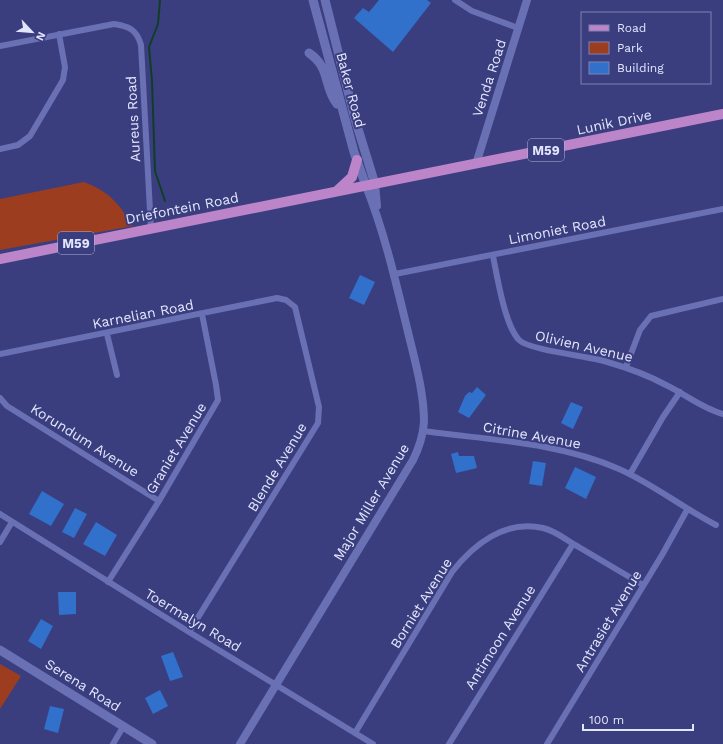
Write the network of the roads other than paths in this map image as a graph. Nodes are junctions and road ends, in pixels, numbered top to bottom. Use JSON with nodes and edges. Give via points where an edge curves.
{"nodes":[{"id":1,"x":313,"y":0,"type":"edge"},
{"id":2,"x":325,"y":0,"type":"edge"},
{"id":3,"x":455,"y":0,"type":"edge"},
{"id":4,"x":527,"y":0,"type":"edge"},
{"id":5,"x":518,"y":28,"type":"junction"},
{"id":6,"x":59,"y":34,"type":"junction"},
{"id":7,"x":0,"y":46,"type":"edge"},
{"id":8,"x":309,"y":53,"type":"dead end"},
{"id":9,"x":342,"y":110,"type":"junction"},
{"id":10,"x":723,"y":114,"type":"edge"},
{"id":11,"x":0,"y":149,"type":"edge"},
{"id":12,"x":357,"y":160,"type":"junction"},
{"id":13,"x":476,"y":164,"type":"junction"},
{"id":14,"x":370,"y":185,"type":"junction"},
{"id":15,"x":336,"y":191,"type":"junction"},
{"id":16,"x":723,"y":209,"type":"edge"},
{"id":17,"x":151,"y":229,"type":"junction"},
{"id":18,"x":493,"y":256,"type":"junction"},
{"id":19,"x":0,"y":259,"type":"edge"},
{"id":20,"x":395,"y":274,"type":"junction"},
{"id":21,"x":723,"y":299,"type":"edge"},
{"id":22,"x":289,"y":301,"type":"joint"},
{"id":23,"x":202,"y":314,"type":"junction"},
{"id":24,"x":107,"y":334,"type":"junction"},
{"id":25,"x":0,"y":354,"type":"edge"},
{"id":26,"x":626,"y":368,"type":"junction"},
{"id":27,"x":117,"y":375,"type":"dead end"},
{"id":28,"x":680,"y":392,"type":"junction"},
{"id":29,"x":0,"y":398,"type":"edge"},
{"id":30,"x":723,"y":414,"type":"edge"},
{"id":31,"x":423,"y":431,"type":"junction"},
{"id":32,"x":630,"y":474,"type":"junction"},
{"id":33,"x":159,"y":500,"type":"junction"},
{"id":34,"x":687,"y":510,"type":"junction"},
{"id":35,"x":0,"y":514,"type":"edge"},
{"id":36,"x":12,"y":522,"type":"junction"},
{"id":37,"x":716,"y":525,"type":"dead end"},
{"id":38,"x":0,"y":542,"type":"edge"},
{"id":39,"x":573,"y":544,"type":"junction"},
{"id":40,"x":108,"y":582,"type":"junction"},
{"id":41,"x":643,"y":586,"type":"junction"},
{"id":42,"x":190,"y":632,"type":"junction"},
{"id":43,"x":0,"y":650,"type":"edge"},
{"id":44,"x":276,"y":684,"type":"junction"},
{"id":45,"x":123,"y":727,"type":"junction"},
{"id":46,"x":355,"y":733,"type":"junction"},
{"id":47,"x":113,"y":744,"type":"edge"},
{"id":48,"x":152,"y":744,"type":"edge"},
{"id":49,"x":239,"y":744,"type":"edge"},
{"id":50,"x":374,"y":744,"type":"edge"},
{"id":51,"x":449,"y":744,"type":"edge"},
{"id":52,"x":547,"y":744,"type":"edge"}],
"edges":[{"from":1,"to":9,"type":"main road","name":"Baker Road"},
{"from":2,"to":14,"type":"main road","name":"Baker Road"},
{"from":3,"to":5,"type":"street","via":[[476,12]]},
{"from":4,"to":5,"type":"street","name":"Venda Road"},
{"from":5,"to":13,"type":"street","name":"Venda Road"},
{"from":6,"to":7,"type":"street"},
{"from":6,"to":11,"type":"street","via":[[65,67],[63,80],[30,136],[23,143]]},
{"from":6,"to":17,"type":"street","name":"Aureus Road","via":[[114,24],[125,25],[136,33],[141,45]]},
{"from":8,"to":9,"type":"main road","via":[[321,62],[332,96]]},
{"from":9,"to":12,"type":"main road","name":"Baker Road"},
{"from":10,"to":13,"type":"main road","name":"Lunik Drive","number":"M59"},
{"from":12,"to":14,"type":"main road","name":"Baker Road"},
{"from":12,"to":15,"type":"main road","via":[[352,177]]},
{"from":13,"to":14,"type":"main road","name":"Lunik Drive","number":"M59"},
{"from":14,"to":15,"type":"main road","name":"Driefontein Road","number":"M59"},
{"from":14,"to":20,"type":"street","name":"Major Miller Avenue"},
{"from":15,"to":17,"type":"main road","name":"Driefontein Road","number":"M59"},
{"from":16,"to":18,"type":"street","name":"Limoniet Road"},
{"from":17,"to":19,"type":"main road","name":"Driefontein Road","number":"M59"},
{"from":18,"to":20,"type":"street","name":"Limoniet Road"},
{"from":18,"to":26,"type":"street","name":"Olivien Avenue","via":[[508,320],[522,342]]},
{"from":20,"to":31,"type":"street","name":"Major Miller Avenue","via":[[422,401]]},
{"from":21,"to":26,"type":"street","via":[[651,316],[640,330]]},
{"from":22,"to":23,"type":"street","name":"Karnelian Road","via":[[276,298]]},
{"from":22,"to":42,"type":"street","name":"Blende Avenue","via":[[298,311],[320,407],[318,423]]},
{"from":23,"to":24,"type":"street","name":"Karnelian Road"},
{"from":23,"to":33,"type":"street","name":"Graniet Avenue","via":[[218,400]]},
{"from":24,"to":25,"type":"street","name":"Karnelian Road"},
{"from":24,"to":27,"type":"street"},
{"from":26,"to":28,"type":"street","name":"Olivien Avenue","via":[[654,378]]},
{"from":28,"to":30,"type":"street","name":"Olivien Avenue"},
{"from":28,"to":32,"type":"street","via":[[663,416]]},
{"from":29,"to":33,"type":"street","name":"Korundum Avenue","via":[[7,406]]},
{"from":31,"to":32,"type":"street","name":"Citrine Avenue","via":[[563,450],[597,460]]},
{"from":31,"to":44,"type":"street","name":"Major Miller Avenue","via":[[413,460]]},
{"from":32,"to":34,"type":"street","name":"Citrine Avenue"},
{"from":33,"to":40,"type":"street","name":"Graniet Avenue"},
{"from":34,"to":37,"type":"street","name":"Citrine Avenue"},
{"from":34,"to":41,"type":"street","name":"Antrasiet Avenue"},
{"from":35,"to":36,"type":"street","name":"Toermalyn Road"},
{"from":36,"to":38,"type":"street"},
{"from":36,"to":40,"type":"street","name":"Toermalyn Road"},
{"from":39,"to":41,"type":"street","name":"Borniet Avenue"},
{"from":39,"to":46,"type":"street","name":"Borniet Avenue","via":[[553,531],[526,527],[496,534],[476,546],[452,572]]},
{"from":39,"to":51,"type":"street","name":"Antimoon Avenue"},
{"from":40,"to":42,"type":"street","name":"Toermalyn Road"},
{"from":41,"to":52,"type":"street","name":"Antrasiet Avenue"},
{"from":42,"to":44,"type":"street","name":"Toermalyn Road"},
{"from":43,"to":45,"type":"main road","name":"Serena Road"},
{"from":44,"to":46,"type":"street","name":"Toermalyn Road"},
{"from":44,"to":49,"type":"street","name":"Major Miller Avenue"},
{"from":45,"to":47,"type":"street"},
{"from":45,"to":48,"type":"main road","name":"Serena Road"},
{"from":46,"to":50,"type":"street","name":"Toermalyn Road"}]}
